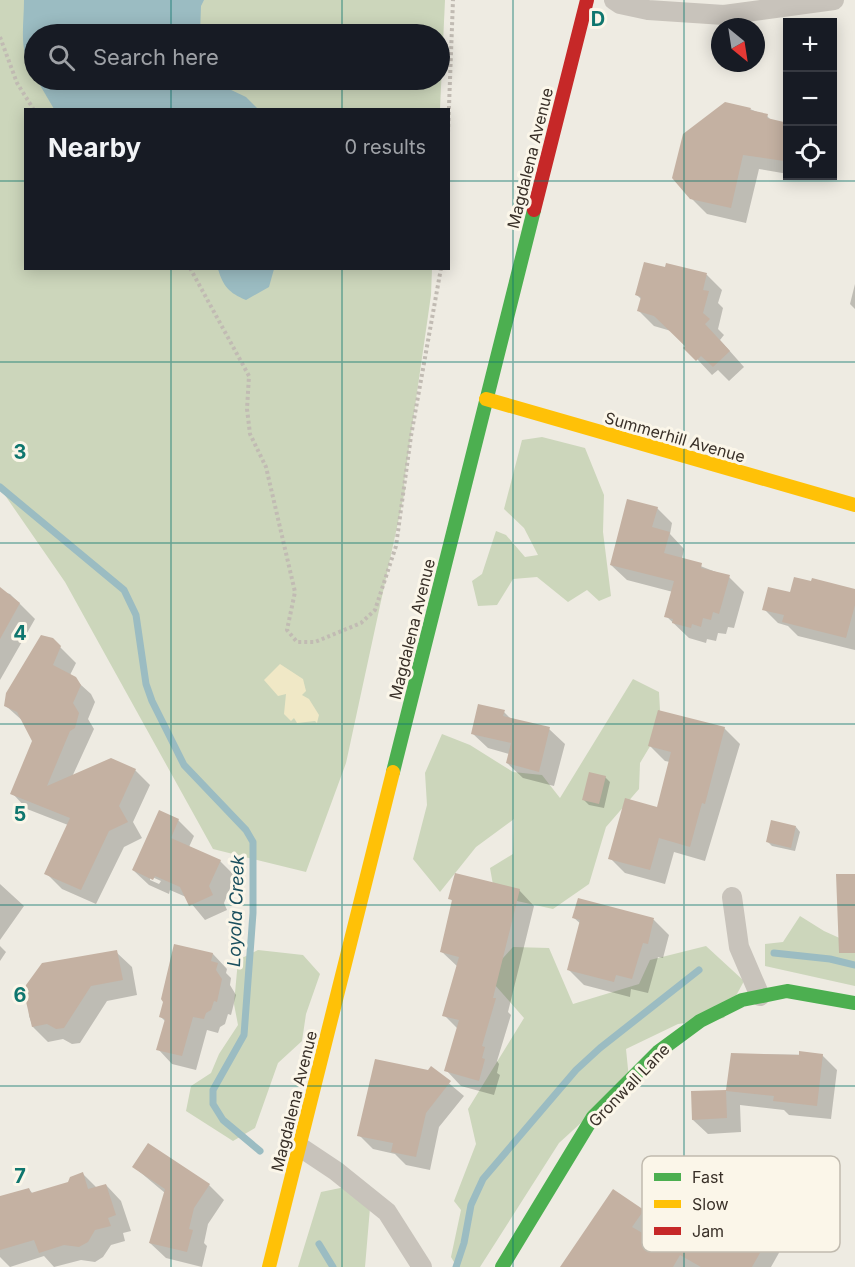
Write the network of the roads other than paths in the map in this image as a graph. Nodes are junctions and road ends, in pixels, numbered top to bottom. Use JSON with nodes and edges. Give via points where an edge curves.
{"nodes":[{"id":1,"x":587,"y":0,"type":"edge"},
{"id":2,"x":614,"y":0,"type":"edge"},
{"id":3,"x":834,"y":0,"type":"edge"},
{"id":4,"x":486,"y":399,"type":"junction"},
{"id":5,"x":855,"y":505,"type":"edge"},
{"id":6,"x":732,"y":897,"type":"dead end"},
{"id":7,"x":759,"y":996,"type":"junction"},
{"id":8,"x":855,"y":1003,"type":"edge"},
{"id":9,"x":300,"y":1147,"type":"junction"},
{"id":10,"x":269,"y":1267,"type":"edge"},
{"id":11,"x":422,"y":1267,"type":"edge"},
{"id":12,"x":502,"y":1267,"type":"edge"}],
"edges":[{"from":1,"to":4,"type":"main road","name":"Magdalena Avenue"},
{"from":2,"to":3,"type":"street","via":[[648,10],[724,15]]},
{"from":4,"to":5,"type":"main road","name":"Summerhill Avenue"},
{"from":4,"to":9,"type":"main road","name":"Magdalena Avenue"},
{"from":6,"to":7,"type":"street","via":[[738,947]]},
{"from":7,"to":8,"type":"main road","name":"Gronwall Lane","via":[[787,991]]},
{"from":7,"to":12,"type":"main road","name":"Gronwall Lane","via":[[700,1021],[658,1052],[593,1117]]},
{"from":9,"to":10,"type":"main road","name":"Magdalena Avenue"},
{"from":9,"to":11,"type":"street","via":[[387,1212]]}]}
